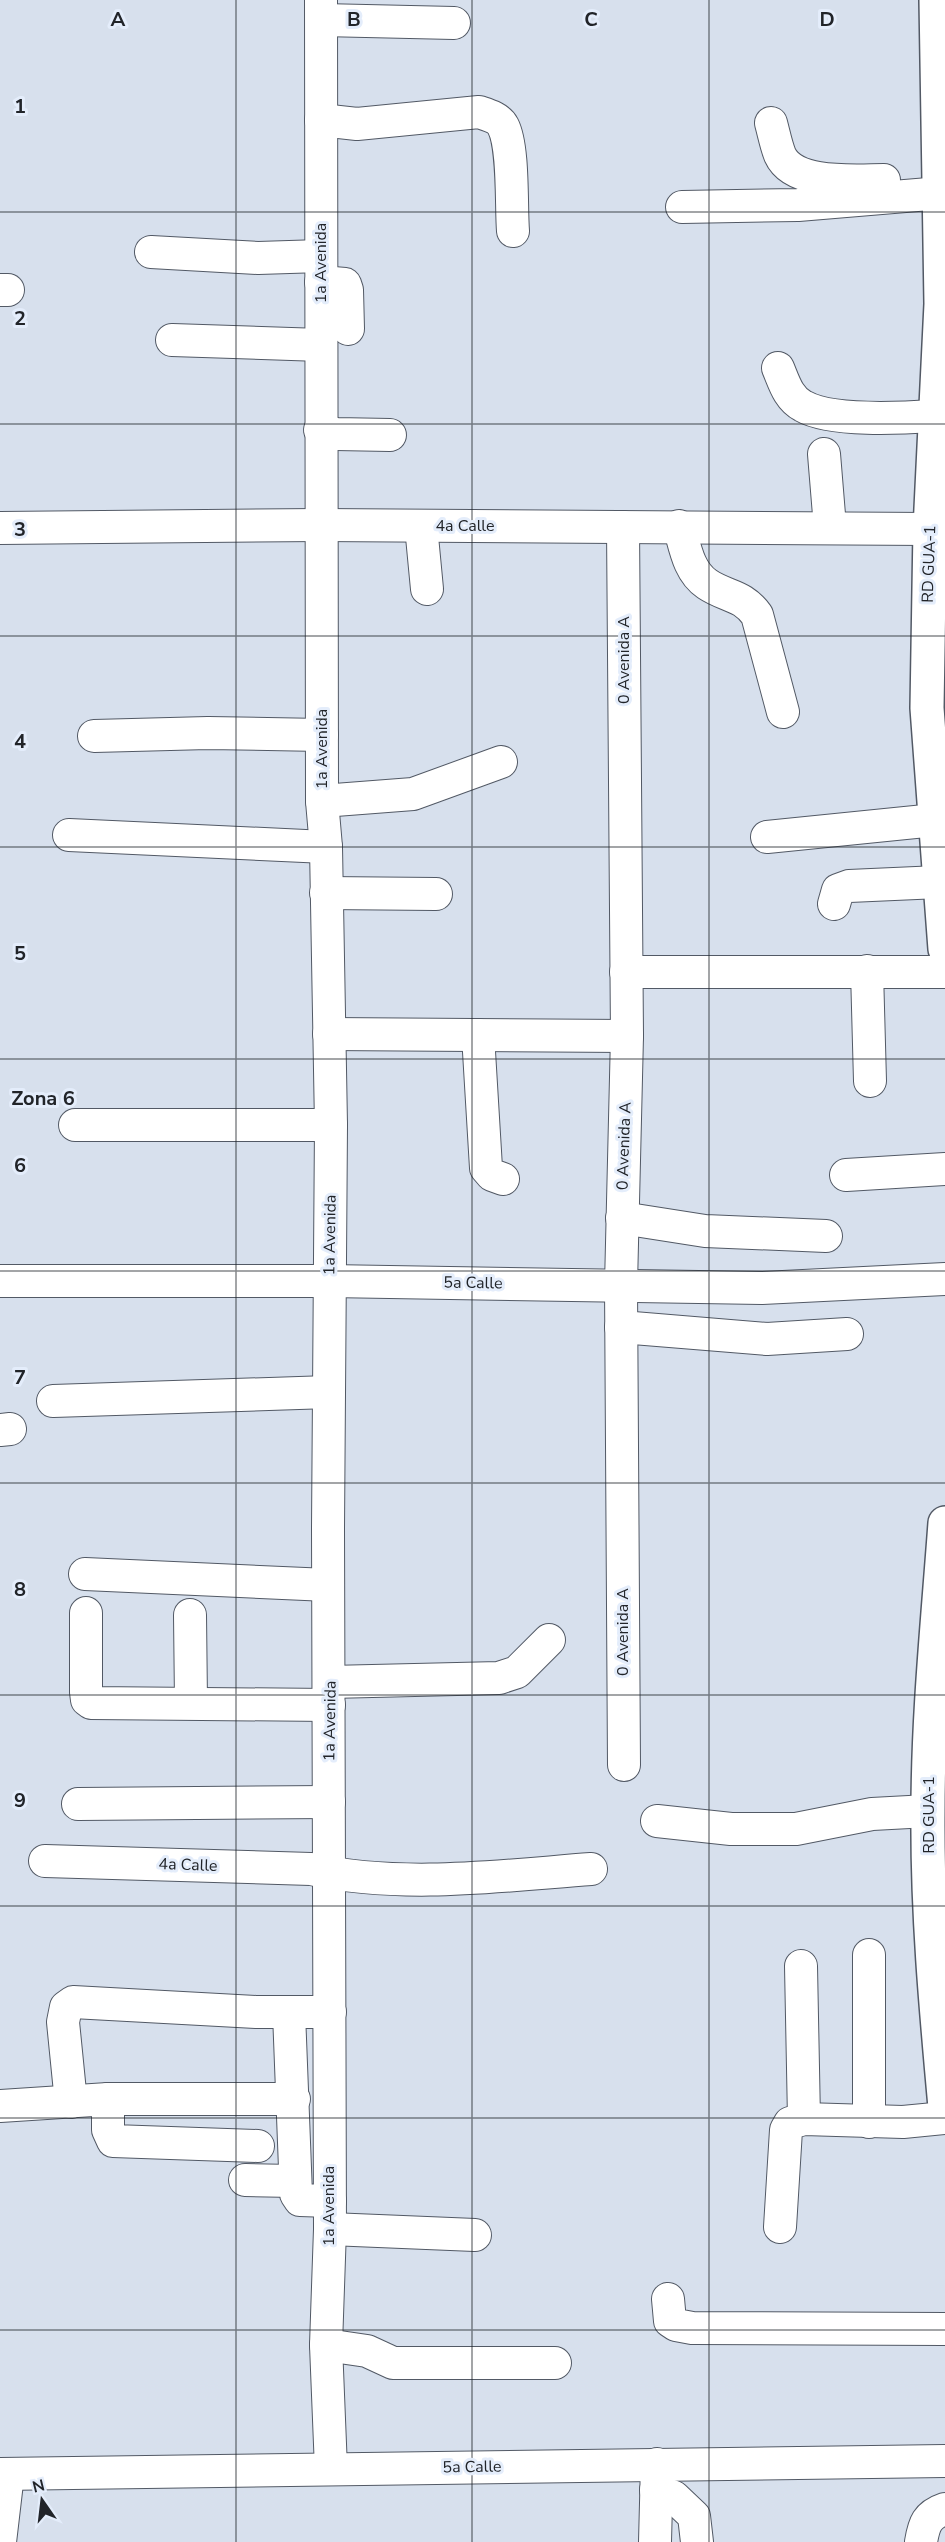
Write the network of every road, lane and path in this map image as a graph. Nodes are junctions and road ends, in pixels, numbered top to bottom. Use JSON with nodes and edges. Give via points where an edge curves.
{"nodes":[{"id":1,"x":936,"y":0,"type":"edge"},
{"id":2,"x":321,"y":10,"type":"edge"},
{"id":3,"x":454,"y":23,"type":"dead end"},
{"id":4,"x":321,"y":120,"type":"junction"},
{"id":5,"x":771,"y":123,"type":"dead end"},
{"id":6,"x":941,"y":184,"type":"junction"},
{"id":7,"x":682,"y":207,"type":"dead end"},
{"id":8,"x":513,"y":231,"type":"dead end"},
{"id":9,"x":151,"y":252,"type":"dead end"},
{"id":10,"x":321,"y":269,"type":"junction"},
{"id":11,"x":348,"y":329,"type":"dead end"},
{"id":12,"x":172,"y":340,"type":"dead end"},
{"id":13,"x":321,"y":345,"type":"junction"},
{"id":14,"x":778,"y":368,"type":"dead end"},
{"id":15,"x":934,"y":416,"type":"junction"},
{"id":16,"x":320,"y":430,"type":"junction"},
{"id":17,"x":390,"y":435,"type":"dead end"},
{"id":18,"x":824,"y":454,"type":"dead end"},
{"id":19,"x":320,"y":525,"type":"junction"},
{"id":20,"x":421,"y":525,"type":"junction"},
{"id":21,"x":679,"y":526,"type":"junction"},
{"id":22,"x":622,"y":527,"type":"junction"},
{"id":23,"x":830,"y":527,"type":"junction"},
{"id":24,"x":0,"y":528,"type":"edge"},
{"id":25,"x":930,"y":529,"type":"junction"},
{"id":26,"x":427,"y":588,"type":"dead end"},
{"id":27,"x":783,"y":712,"type":"dead end"},
{"id":28,"x":322,"y":735,"type":"junction"},
{"id":29,"x":94,"y":736,"type":"dead end"},
{"id":30,"x":501,"y":762,"type":"dead end"},
{"id":31,"x":322,"y":801,"type":"junction"},
{"id":32,"x":934,"y":820,"type":"junction"},
{"id":33,"x":69,"y":836,"type":"dead end"},
{"id":34,"x":767,"y":837,"type":"dead end"},
{"id":35,"x":326,"y":847,"type":"junction"},
{"id":36,"x":939,"y":882,"type":"junction"},
{"id":37,"x":326,"y":893,"type":"junction"},
{"id":38,"x":436,"y":894,"type":"dead end"},
{"id":39,"x":834,"y":904,"type":"dead end"},
{"id":40,"x":945,"y":948,"type":"edge"},
{"id":41,"x":867,"y":971,"type":"junction"},
{"id":42,"x":626,"y":972,"type":"junction"},
{"id":43,"x":945,"y":972,"type":"edge"},
{"id":44,"x":329,"y":1034,"type":"junction"},
{"id":45,"x":478,"y":1035,"type":"junction"},
{"id":46,"x":627,"y":1036,"type":"junction"},
{"id":47,"x":870,"y":1081,"type":"dead end"},
{"id":48,"x":75,"y":1125,"type":"dead end"},
{"id":49,"x":331,"y":1125,"type":"junction"},
{"id":50,"x":945,"y":1169,"type":"edge"},
{"id":51,"x":846,"y":1175,"type":"dead end"},
{"id":52,"x":503,"y":1179,"type":"dead end"},
{"id":53,"x":622,"y":1218,"type":"junction"},
{"id":54,"x":826,"y":1236,"type":"dead end"},
{"id":55,"x":945,"y":1279,"type":"edge"},
{"id":56,"x":0,"y":1281,"type":"edge"},
{"id":57,"x":329,"y":1281,"type":"junction"},
{"id":58,"x":621,"y":1285,"type":"junction"},
{"id":59,"x":621,"y":1327,"type":"junction"},
{"id":60,"x":847,"y":1334,"type":"dead end"},
{"id":61,"x":329,"y":1392,"type":"junction"},
{"id":62,"x":53,"y":1401,"type":"dead end"},
{"id":63,"x":945,"y":1523,"type":"edge"},
{"id":64,"x":85,"y":1574,"type":"dead end"},
{"id":65,"x":328,"y":1586,"type":"junction"},
{"id":66,"x":86,"y":1613,"type":"dead end"},
{"id":67,"x":190,"y":1615,"type":"dead end"},
{"id":68,"x":549,"y":1640,"type":"dead end"},
{"id":69,"x":330,"y":1694,"type":"junction"},
{"id":70,"x":191,"y":1702,"type":"junction"},
{"id":71,"x":624,"y":1765,"type":"dead end"},
{"id":72,"x":329,"y":1802,"type":"junction"},
{"id":73,"x":78,"y":1804,"type":"dead end"},
{"id":74,"x":928,"y":1811,"type":"junction"},
{"id":75,"x":657,"y":1821,"type":"dead end"},
{"id":76,"x":45,"y":1861,"type":"dead end"},
{"id":77,"x":591,"y":1869,"type":"dead end"},
{"id":78,"x":329,"y":1873,"type":"junction"},
{"id":79,"x":869,"y":1955,"type":"dead end"},
{"id":80,"x":801,"y":1966,"type":"dead end"},
{"id":81,"x":330,"y":2012,"type":"junction"},
{"id":82,"x":289,"y":2013,"type":"junction"},
{"id":83,"x":108,"y":2099,"type":"junction"},
{"id":84,"x":294,"y":2099,"type":"junction"},
{"id":85,"x":71,"y":2102,"type":"junction"},
{"id":86,"x":0,"y":2106,"type":"edge"},
{"id":87,"x":945,"y":2107,"type":"edge"},
{"id":88,"x":945,"y":2118,"type":"edge"},
{"id":89,"x":804,"y":2119,"type":"junction"},
{"id":90,"x":869,"y":2122,"type":"junction"},
{"id":91,"x":258,"y":2146,"type":"dead end"},
{"id":92,"x":245,"y":2180,"type":"dead end"},
{"id":93,"x":294,"y":2181,"type":"junction"},
{"id":94,"x":330,"y":2215,"type":"junction"},
{"id":95,"x":780,"y":2227,"type":"dead end"},
{"id":96,"x":475,"y":2235,"type":"dead end"},
{"id":97,"x":668,"y":2299,"type":"dead end"},
{"id":98,"x":945,"y":2329,"type":"edge"},
{"id":99,"x":326,"y":2345,"type":"junction"},
{"id":100,"x":555,"y":2363,"type":"dead end"},
{"id":101,"x":945,"y":2461,"type":"edge"},
{"id":102,"x":331,"y":2469,"type":"junction"},
{"id":103,"x":4,"y":2474,"type":"edge"},
{"id":104,"x":657,"y":2477,"type":"junction"},
{"id":105,"x":945,"y":2509,"type":"edge"},
{"id":106,"x":0,"y":2542,"type":"edge"},
{"id":107,"x":656,"y":2542,"type":"edge"},
{"id":108,"x":697,"y":2542,"type":"edge"},
{"id":109,"x":921,"y":2542,"type":"edge"}],
"edges":[{"from":1,"to":6,"type":"main road","name":"RD GUA-1"},
{"from":2,"to":3,"type":"street"},
{"from":2,"to":4,"type":"street","name":"1a Avenida"},
{"from":4,"to":8,"type":"street","via":[[357,124],[479,112],[491,116],[503,125],[508,146]]},
{"from":4,"to":10,"type":"street","name":"1a Avenida"},
{"from":5,"to":6,"type":"street","via":[[781,157],[795,172],[811,177]]},
{"from":6,"to":7,"type":"street","via":[[798,205]]},
{"from":6,"to":15,"type":"main road","name":"RD GUA-1","via":[[941,304]]},
{"from":9,"to":10,"type":"street","via":[[258,258]]},
{"from":10,"to":11,"type":"street","via":[[345,284]]},
{"from":10,"to":13,"type":"street","name":"1a Avenida"},
{"from":12,"to":13,"type":"street"},
{"from":13,"to":16,"type":"street","name":"1a Avenida"},
{"from":14,"to":15,"type":"street","via":[[789,395],[803,407],[830,414]]},
{"from":15,"to":25,"type":"main road","name":"RD GUA-1"},
{"from":16,"to":17,"type":"street"},
{"from":16,"to":19,"type":"street","name":"1a Avenida"},
{"from":18,"to":23,"type":"street"},
{"from":19,"to":20,"type":"street","name":"4a Calle"},
{"from":19,"to":24,"type":"street","name":"4a Calle"},
{"from":19,"to":28,"type":"street","name":"1a Avenida"},
{"from":20,"to":22,"type":"street","name":"4a Calle"},
{"from":20,"to":26,"type":"street"},
{"from":21,"to":22,"type":"street","name":"4a Calle"},
{"from":21,"to":23,"type":"street","name":"4a Calle"},
{"from":21,"to":27,"type":"street","via":[[687,557],[697,575],[708,585],[749,604],[757,615]]},
{"from":22,"to":42,"type":"street","name":"0 Avenida A"},
{"from":23,"to":25,"type":"street","name":"4a Calle"},
{"from":25,"to":32,"type":"main road","name":"RD GUA-1","via":[[927,708]]},
{"from":28,"to":29,"type":"street"},
{"from":28,"to":31,"type":"street","name":"1a Avenida"},
{"from":30,"to":31,"type":"street","via":[[413,794]]},
{"from":31,"to":35,"type":"street","name":"1a Avenida"},
{"from":32,"to":34,"type":"street"},
{"from":32,"to":36,"type":"main road","name":"RD GUA-1"},
{"from":33,"to":35,"type":"street"},
{"from":35,"to":37,"type":"street","name":"1a Avenida"},
{"from":36,"to":39,"type":"street","via":[[849,886],[838,890]]},
{"from":36,"to":40,"type":"main road","name":"RD GUA-1"},
{"from":37,"to":38,"type":"street"},
{"from":37,"to":44,"type":"street","name":"1a Avenida"},
{"from":41,"to":42,"type":"street"},
{"from":41,"to":43,"type":"street"},
{"from":41,"to":47,"type":"street"},
{"from":42,"to":46,"type":"street","name":"0 Avenida A"},
{"from":44,"to":45,"type":"street"},
{"from":44,"to":49,"type":"street","name":"1a Avenida"},
{"from":45,"to":46,"type":"street"},
{"from":45,"to":52,"type":"street","via":[[486,1168]]},
{"from":46,"to":53,"type":"street","name":"0 Avenida A"},
{"from":48,"to":49,"type":"street"},
{"from":49,"to":57,"type":"street","name":"1a Avenida"},
{"from":50,"to":51,"type":"street"},
{"from":53,"to":54,"type":"street","via":[[705,1231]]},
{"from":53,"to":58,"type":"street","name":"0 Avenida A"},
{"from":55,"to":58,"type":"street","name":"5a Calle","via":[[762,1287]]},
{"from":56,"to":57,"type":"street","name":"5a Calle"},
{"from":57,"to":58,"type":"street","name":"5a Calle"},
{"from":57,"to":61,"type":"street","name":"1a Avenida"},
{"from":58,"to":59,"type":"street","name":"0 Avenida A"},
{"from":59,"to":60,"type":"street","via":[[767,1339]]},
{"from":59,"to":71,"type":"street","name":"0 Avenida A"},
{"from":61,"to":62,"type":"street"},
{"from":61,"to":65,"type":"street","name":"1a Avenida"},
{"from":63,"to":74,"type":"main road","name":"RD GUA-1","via":[[931,1689]]},
{"from":64,"to":65,"type":"street"},
{"from":65,"to":69,"type":"street","name":"1a Avenida"},
{"from":66,"to":70,"type":"street","via":[[87,1700]]},
{"from":67,"to":70,"type":"street"},
{"from":68,"to":69,"type":"street","via":[[517,1672],[499,1678]]},
{"from":69,"to":70,"type":"street"},
{"from":69,"to":72,"type":"street","name":"1a Avenida"},
{"from":72,"to":73,"type":"street"},
{"from":72,"to":78,"type":"street","name":"1a Avenida"},
{"from":74,"to":75,"type":"street","via":[[873,1814],[796,1829],[731,1829]]},
{"from":74,"to":87,"type":"main road","name":"RD GUA-1","via":[[928,1883]]},
{"from":76,"to":78,"type":"street","name":"4a Calle","via":[[311,1869]]},
{"from":77,"to":78,"type":"street","name":"4a Calle","via":[[406,1880]]},
{"from":78,"to":81,"type":"street","name":"1a Avenida"},
{"from":79,"to":90,"type":"street"},
{"from":80,"to":89,"type":"street"},
{"from":81,"to":82,"type":"street"},
{"from":81,"to":94,"type":"street","name":"1a Avenida"},
{"from":82,"to":84,"type":"street"},
{"from":82,"to":85,"type":"street","via":[[73,2002],[66,2007],[63,2022]]},
{"from":83,"to":84,"type":"street"},
{"from":83,"to":85,"type":"street"},
{"from":83,"to":91,"type":"street","via":[[108,2130],[113,2141]]},
{"from":84,"to":93,"type":"street"},
{"from":85,"to":86,"type":"street"},
{"from":88,"to":90,"type":"street"},
{"from":89,"to":90,"type":"street"},
{"from":89,"to":95,"type":"street","via":[[790,2124],[786,2130]]},
{"from":92,"to":93,"type":"street"},
{"from":93,"to":94,"type":"street","via":[[300,2200]]},
{"from":94,"to":96,"type":"street"},
{"from":94,"to":99,"type":"street","name":"1a Avenida"},
{"from":97,"to":98,"type":"street","via":[[670,2321],[692,2328]]},
{"from":99,"to":100,"type":"street","via":[[368,2351],[393,2363]]},
{"from":99,"to":102,"type":"street","name":"1a Avenida"},
{"from":101,"to":104,"type":"street","name":"5a Calle"},
{"from":102,"to":103,"type":"street","name":"5a Calle"},
{"from":102,"to":104,"type":"street","name":"5a Calle"},
{"from":103,"to":106,"type":"street"},
{"from":104,"to":107,"type":"street"},
{"from":104,"to":108,"type":"street","via":[[694,2516]]},
{"from":105,"to":109,"type":"street","via":[[930,2516],[924,2524]]}]}
